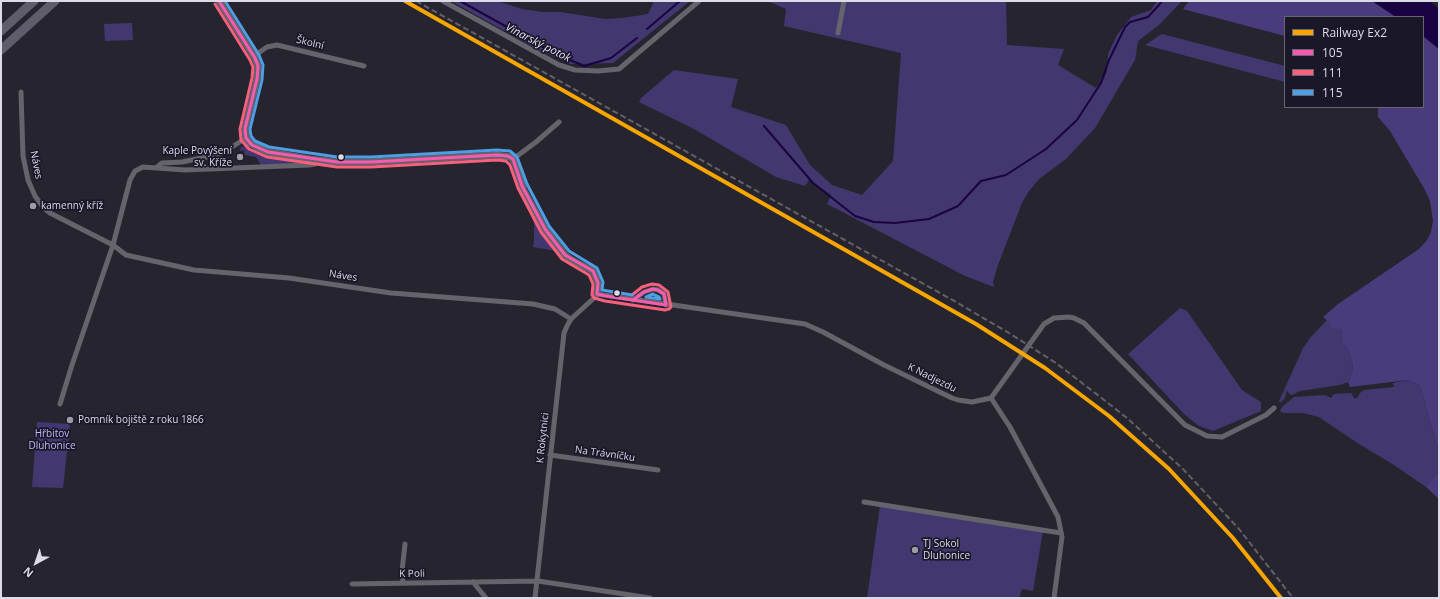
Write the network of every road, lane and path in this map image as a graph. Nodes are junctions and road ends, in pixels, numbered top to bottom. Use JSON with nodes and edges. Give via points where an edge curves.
{"nodes":[{"id":1,"x":34,"y":1,"type":"edge"},
{"id":2,"x":55,"y":1,"type":"edge"},
{"id":3,"x":219,"y":1,"type":"edge"},
{"id":4,"x":443,"y":1,"type":"edge"},
{"id":5,"x":699,"y":1,"type":"edge"},
{"id":6,"x":844,"y":1,"type":"edge"},
{"id":7,"x":4,"y":28,"type":"edge"},
{"id":8,"x":838,"y":33,"type":"dead end"},
{"id":9,"x":1,"y":50,"type":"edge"},
{"id":10,"x":254,"y":56,"type":"junction"},
{"id":11,"x":364,"y":66,"type":"dead end"},
{"id":12,"x":21,"y":92,"type":"dead end"},
{"id":13,"x":559,"y":122,"type":"dead end"},
{"id":14,"x":246,"y":138,"type":"junction"},
{"id":15,"x":513,"y":159,"type":"junction"},
{"id":16,"x":319,"y":160,"type":"junction"},
{"id":17,"x":156,"y":168,"type":"junction"},
{"id":18,"x":113,"y":245,"type":"junction"},
{"id":19,"x":598,"y":294,"type":"junction"},
{"id":20,"x":633,"y":300,"type":"junction"},
{"id":21,"x":666,"y":305,"type":"junction"},
{"id":22,"x":571,"y":319,"type":"junction"},
{"id":23,"x":991,"y":398,"type":"junction"},
{"id":24,"x":60,"y":404,"type":"dead end"},
{"id":25,"x":1274,"y":408,"type":"dead end"},
{"id":26,"x":550,"y":455,"type":"junction"},
{"id":27,"x":658,"y":470,"type":"dead end"},
{"id":28,"x":864,"y":502,"type":"dead end"},
{"id":29,"x":1061,"y":533,"type":"junction"},
{"id":30,"x":405,"y":544,"type":"dead end"},
{"id":31,"x":538,"y":580,"type":"junction"},
{"id":32,"x":473,"y":582,"type":"junction"},
{"id":33,"x":403,"y":583,"type":"junction"},
{"id":34,"x":352,"y":584,"type":"dead end"},
{"id":35,"x":486,"y":598,"type":"edge"},
{"id":36,"x":535,"y":598,"type":"edge"},
{"id":37,"x":650,"y":598,"type":"edge"},
{"id":38,"x":1054,"y":598,"type":"edge"}],
"edges":[{"from":1,"to":7,"type":"highway"},
{"from":2,"to":9,"type":"highway"},
{"from":3,"to":10,"type":"street"},
{"from":4,"to":5,"type":"street","via":[[554,62],[587,71],[619,69]]},
{"from":6,"to":8,"type":"street"},
{"from":10,"to":11,"type":"street","name":"Školní","via":[[267,47],[278,45]]},
{"from":10,"to":14,"type":"street","via":[[258,74],[244,129]]},
{"from":12,"to":18,"type":"street","name":"Náves","via":[[23,156],[28,180],[35,196],[50,213]]},
{"from":13,"to":15,"type":"street"},
{"from":14,"to":16,"type":"street","via":[[262,150]]},
{"from":14,"to":17,"type":"street","via":[[221,154],[182,162],[162,163]]},
{"from":15,"to":16,"type":"street","via":[[497,155],[371,162]]},
{"from":15,"to":19,"type":"street","via":[[524,191],[545,229],[565,256],[592,271],[598,283]]},
{"from":16,"to":17,"type":"street","via":[[312,165],[185,170]]},
{"from":17,"to":18,"type":"street","via":[[140,168],[132,176]]},
{"from":18,"to":22,"type":"street","name":"Náves","via":[[126,255],[184,268],[289,278],[391,293],[533,304],[555,309]]},
{"from":18,"to":24,"type":"street"},
{"from":19,"to":20,"type":"street","name":"K Nadjezdu"},
{"from":19,"to":22,"type":"street","name":"K Rokytnici"},
{"from":20,"to":21,"type":"street","name":"K Nadjezdu"},
{"from":20,"to":21,"type":"street","via":[[653,289],[664,294]]},
{"from":21,"to":23,"type":"street","name":"K Nadjezdu","via":[[805,324],[952,398],[972,402]]},
{"from":22,"to":26,"type":"street","name":"K Rokytnici","via":[[565,329],[563,340]]},
{"from":23,"to":25,"type":"street","via":[[1044,324],[1054,318],[1069,317],[1080,320],[1185,425],[1207,436],[1222,437],[1266,415]]},
{"from":23,"to":29,"type":"street","via":[[1010,426],[1058,517]]},
{"from":26,"to":27,"type":"street","name":"Na Trávníčku"},
{"from":26,"to":31,"type":"street","name":"K Rokytnici"},
{"from":28,"to":29,"type":"street"},
{"from":29,"to":38,"type":"street"},
{"from":30,"to":33,"type":"street"},
{"from":31,"to":32,"type":"street","name":"K Poli"},
{"from":31,"to":36,"type":"street","name":"K Rokytnici"},
{"from":31,"to":37,"type":"street","name":"K Poli"},
{"from":32,"to":33,"type":"street","name":"K Poli"},
{"from":32,"to":35,"type":"street"},
{"from":33,"to":34,"type":"street","name":"K Poli"}]}
